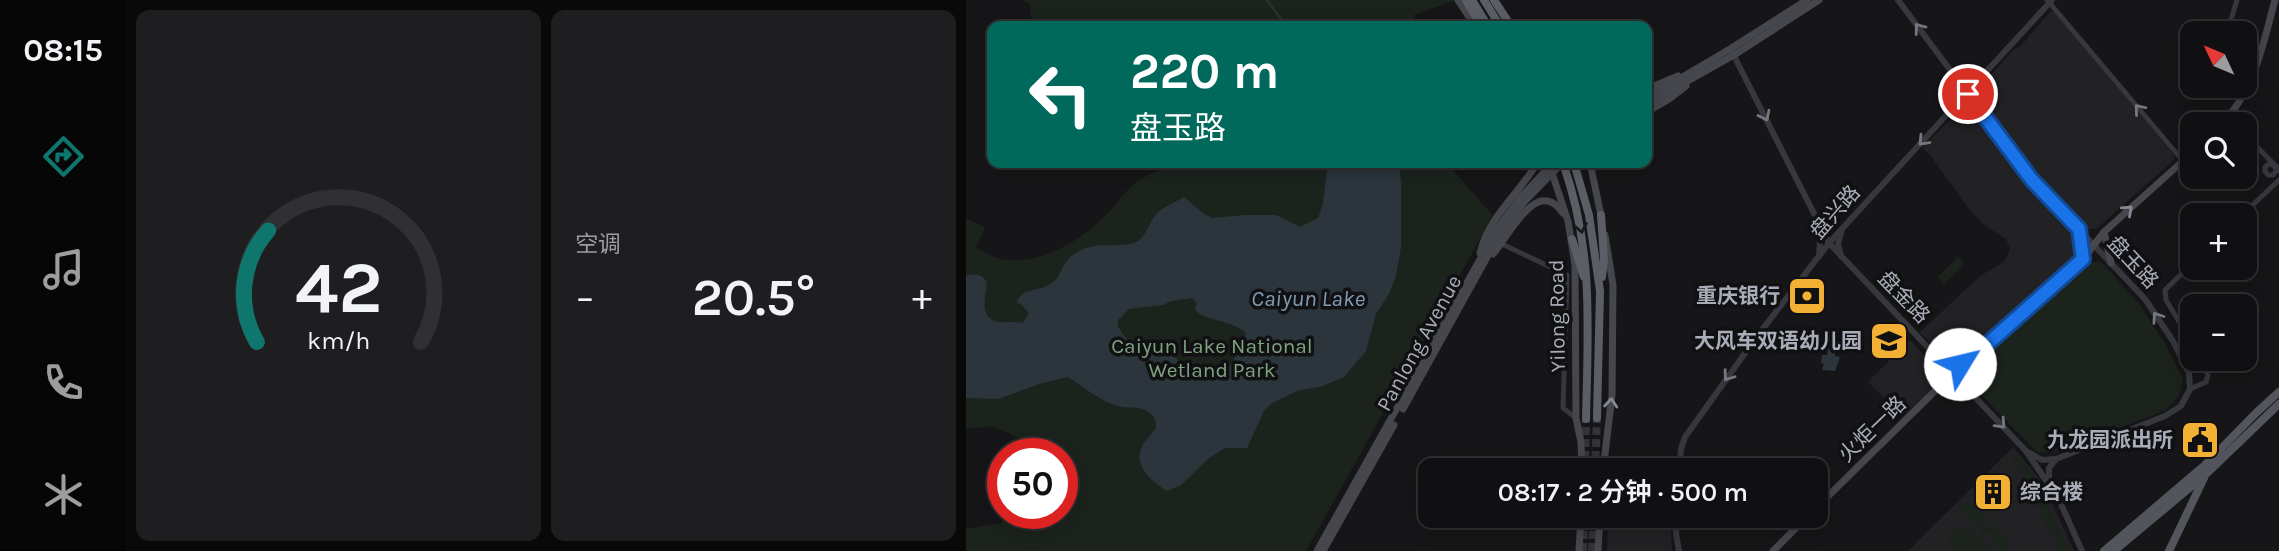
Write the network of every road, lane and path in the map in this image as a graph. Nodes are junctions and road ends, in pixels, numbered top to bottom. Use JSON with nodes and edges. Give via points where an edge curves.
{"nodes":[{"id":1,"x":1458,"y":0,"type":"edge"},
{"id":2,"x":1472,"y":0,"type":"edge"},
{"id":3,"x":1485,"y":0,"type":"edge"},
{"id":4,"x":1497,"y":0,"type":"edge"},
{"id":5,"x":1807,"y":0,"type":"edge"},
{"id":6,"x":1819,"y":0,"type":"edge"},
{"id":7,"x":1898,"y":0,"type":"edge"},
{"id":8,"x":2237,"y":0,"type":"edge"},
{"id":9,"x":2275,"y":0,"type":"edge"},
{"id":10,"x":2050,"y":1,"type":"edge"},
{"id":11,"x":1465,"y":5,"type":"edge"},
{"id":12,"x":1500,"y":12,"type":"junction"},
{"id":13,"x":1479,"y":21,"type":"edge"},
{"id":14,"x":1480,"y":21,"type":"edge"},
{"id":15,"x":1500,"y":21,"type":"edge"},
{"id":16,"x":1507,"y":21,"type":"edge"},
{"id":17,"x":2231,"y":21,"type":"edge"},
{"id":18,"x":1732,"y":52,"type":"junction"},
{"id":19,"x":1696,"y":73,"type":"junction"},
{"id":20,"x":1985,"y":73,"type":"junction"},
{"id":21,"x":1953,"y":74,"type":"junction"},
{"id":22,"x":1652,"y":87,"type":"edge"},
{"id":23,"x":1670,"y":88,"type":"junction"},
{"id":24,"x":1968,"y":94,"type":"junction"},
{"id":25,"x":1652,"y":96,"type":"edge"},
{"id":26,"x":1652,"y":101,"type":"edge"},
{"id":27,"x":1652,"y":109,"type":"edge"},
{"id":28,"x":1952,"y":110,"type":"junction"},
{"id":29,"x":2236,"y":112,"type":"edge"},
{"id":30,"x":1982,"y":113,"type":"junction"},
{"id":31,"x":2257,"y":147,"type":"edge"},
{"id":32,"x":2180,"y":157,"type":"edge"},
{"id":33,"x":2180,"y":164,"type":"edge"},
{"id":34,"x":1533,"y":168,"type":"edge"},
{"id":35,"x":1547,"y":168,"type":"edge"},
{"id":36,"x":1552,"y":168,"type":"edge"},
{"id":37,"x":1557,"y":168,"type":"edge"},
{"id":38,"x":1563,"y":168,"type":"edge"},
{"id":39,"x":1575,"y":168,"type":"edge"},
{"id":40,"x":1592,"y":168,"type":"edge"},
{"id":41,"x":2278,"y":169,"type":"edge"},
{"id":42,"x":2265,"y":172,"type":"dead end"},
{"id":43,"x":2279,"y":180,"type":"edge"},
{"id":44,"x":2255,"y":203,"type":"edge"},
{"id":45,"x":1601,"y":215,"type":"junction"},
{"id":46,"x":1817,"y":220,"type":"junction"},
{"id":47,"x":1568,"y":221,"type":"junction"},
{"id":48,"x":1843,"y":228,"type":"junction"},
{"id":49,"x":2079,"y":229,"type":"junction"},
{"id":50,"x":1499,"y":231,"type":"junction"},
{"id":51,"x":2104,"y":232,"type":"junction"},
{"id":52,"x":1572,"y":239,"type":"junction"},
{"id":53,"x":1829,"y":243,"type":"junction"},
{"id":54,"x":1502,"y":244,"type":"junction"},
{"id":55,"x":2094,"y":245,"type":"junction"},
{"id":56,"x":1819,"y":257,"type":"junction"},
{"id":57,"x":1842,"y":257,"type":"junction"},
{"id":58,"x":2083,"y":259,"type":"junction"},
{"id":59,"x":2111,"y":263,"type":"junction"},
{"id":60,"x":1480,"y":264,"type":"junction"},
{"id":61,"x":2180,"y":276,"type":"edge"},
{"id":62,"x":1600,"y":290,"type":"junction"},
{"id":63,"x":1588,"y":292,"type":"junction"},
{"id":64,"x":2180,"y":323,"type":"edge"},
{"id":65,"x":1935,"y":355,"type":"junction"},
{"id":66,"x":1974,"y":356,"type":"junction"},
{"id":67,"x":2206,"y":371,"type":"edge"},
{"id":68,"x":1954,"y":374,"type":"junction"},
{"id":69,"x":1939,"y":387,"type":"junction"},
{"id":70,"x":2190,"y":389,"type":"junction"},
{"id":71,"x":2279,"y":392,"type":"edge"},
{"id":72,"x":1972,"y":394,"type":"junction"},
{"id":73,"x":2279,"y":404,"type":"edge"},
{"id":74,"x":2279,"y":410,"type":"edge"},
{"id":75,"x":1576,"y":418,"type":"junction"},
{"id":76,"x":1597,"y":418,"type":"tunnel mouth"},
{"id":77,"x":1586,"y":419,"type":"tunnel mouth"},
{"id":78,"x":2253,"y":427,"type":"junction"},
{"id":79,"x":2026,"y":451,"type":"junction"},
{"id":80,"x":1582,"y":458,"type":"edge"},
{"id":81,"x":1605,"y":458,"type":"edge"},
{"id":82,"x":1680,"y":458,"type":"edge"},
{"id":83,"x":2056,"y":459,"type":"junction"},
{"id":84,"x":2205,"y":470,"type":"junction"},
{"id":85,"x":1828,"y":496,"type":"edge"},
{"id":86,"x":1581,"y":528,"type":"edge"},
{"id":87,"x":1599,"y":528,"type":"edge"},
{"id":88,"x":1676,"y":528,"type":"edge"},
{"id":89,"x":1796,"y":528,"type":"edge"},
{"id":90,"x":1317,"y":551,"type":"edge"},
{"id":91,"x":1323,"y":551,"type":"edge"},
{"id":92,"x":1580,"y":551,"type":"edge"},
{"id":93,"x":1598,"y":551,"type":"edge"},
{"id":94,"x":1679,"y":551,"type":"edge"},
{"id":95,"x":1773,"y":551,"type":"edge"},
{"id":96,"x":2080,"y":551,"type":"edge"},
{"id":97,"x":2104,"y":551,"type":"edge"},
{"id":98,"x":2114,"y":551,"type":"edge"},
{"id":99,"x":2169,"y":551,"type":"edge"}],
"edges":[{"from":1,"to":11,"type":"main road"},
{"from":2,"to":14,"type":"highway"},
{"from":3,"to":12,"type":"highway"},
{"from":4,"to":12,"type":"highway"},
{"from":5,"to":18,"type":"main road"},
{"from":6,"to":18,"type":"main road"},
{"from":21,"to":7,"type":"street","name":"盘玉路","one_way":true},
{"from":8,"to":17,"type":"street"},
{"from":9,"to":29,"type":"main road","via":[[2259,58]]},
{"from":10,"to":20,"type":"street","name":"盘兴路"},
{"from":32,"to":10,"type":"street","one_way":true},
{"from":11,"to":13,"type":"highway"},
{"from":12,"to":15,"type":"highway"},
{"from":12,"to":16,"type":"highway"},
{"from":18,"to":19,"type":"main road"},
{"from":18,"to":46,"type":"street","name":"盘金路","one_way":true},
{"from":19,"to":22,"type":"main road"},
{"from":19,"to":23,"type":"main road"},
{"from":19,"to":27,"type":"main road","via":[[1677,94]]},
{"from":20,"to":21,"type":"street","via":[[1965,78]]},
{"from":20,"to":24,"type":"street","name":"盘兴路"},
{"from":21,"to":24,"type":"street","name":"盘玉路"},
{"from":23,"to":25,"type":"main road"},
{"from":23,"to":26,"type":"main road"},
{"from":24,"to":28,"type":"street","name":"盘兴路"},
{"from":24,"to":30,"type":"street","name":"盘玉路"},
{"from":28,"to":30,"type":"street","via":[[1968,107]]},
{"from":28,"to":48,"type":"street","name":"盘兴路","one_way":true},
{"from":30,"to":49,"type":"street","name":"盘玉路","via":[[2032,180]]},
{"from":31,"to":41,"type":"street"},
{"from":51,"to":33,"type":"main road","name":"火炬一路","one_way":true},
{"from":34,"to":60,"type":"main road","via":[[1489,229]]},
{"from":35,"to":50,"type":"main road","name":"Panlong Avenue","bridge":true},
{"from":36,"to":47,"type":"main road","name":"Yilong Road"},
{"from":37,"to":50,"type":"main road","name":"Panlong Avenue","bridge":true},
{"from":38,"to":63,"type":"highway","name":"Yilong Road","one_way":true,"via":[[1581,227]]},
{"from":39,"to":62,"type":"highway","name":"Yilong Road","via":[[1589,215]]},
{"from":40,"to":45,"type":"main road"},
{"from":41,"to":42,"type":"street","bridge":true,"via":[[2273,175]]},
{"from":43,"to":44,"type":"street"},
{"from":45,"to":62,"type":"highway","via":[[1604,267]]},
{"from":81,"to":45,"type":"main road","one_way":true,"via":[[1612,395],[1613,307],[1611,264]]},
{"from":46,"to":53,"type":"street","name":"盘金路"},
{"from":46,"to":56,"type":"street"},
{"from":47,"to":52,"type":"main road","name":"Yilong Road"},
{"from":47,"to":54,"type":"main road","via":[[1556,205],[1541,201],[1527,210]]},
{"from":48,"to":53,"type":"street","name":"盘兴路"},
{"from":48,"to":57,"type":"street","via":[[1838,244]]},
{"from":49,"to":55,"type":"street","name":"盘玉路"},
{"from":49,"to":58,"type":"main road"},
{"from":50,"to":60,"type":"main road","name":"Panlong Avenue"},
{"from":51,"to":55,"type":"main road","name":"火炬一路"},
{"from":51,"to":59,"type":"main road"},
{"from":52,"to":63,"type":"highway"},
{"from":52,"to":75,"type":"main road","name":"Yilong Road"},
{"from":53,"to":56,"type":"street","name":"盘兴路"},
{"from":53,"to":57,"type":"street","name":"盘金路"},
{"from":54,"to":60,"type":"main road"},
{"from":54,"to":75,"type":"street","via":[[1567,275],[1563,408]]},
{"from":55,"to":58,"type":"main road","name":"火炬一路"},
{"from":55,"to":59,"type":"street","name":"盘玉路"},
{"from":56,"to":82,"type":"street","name":"盘兴路","one_way":true,"via":[[1685,437]]},
{"from":57,"to":65,"type":"street","name":"盘金路"},
{"from":58,"to":66,"type":"main road","name":"火炬一路"},
{"from":70,"to":59,"type":"street","name":"盘玉路","one_way":true,"via":[[2189,373],[2173,341],[2145,299]]},
{"from":60,"to":90,"type":"main road","name":"Panlong Avenue"},
{"from":60,"to":91,"type":"main road","name":"Panlong Avenue"},
{"from":61,"to":64,"type":"street","via":[[2165,290]]},
{"from":62,"to":76,"type":"highway","name":"Yilong Road"},
{"from":63,"to":77,"type":"highway","name":"Yilong Road"},
{"from":65,"to":66,"type":"main road","via":[[1960,364]]},
{"from":65,"to":68,"type":"street","name":"盘金路"},
{"from":66,"to":68,"type":"main road","name":"火炬一路"},
{"from":67,"to":70,"type":"street","via":[[2206,382]]},
{"from":68,"to":69,"type":"main road","name":"火炬一路"},
{"from":68,"to":72,"type":"street","name":"盘金路"},
{"from":69,"to":72,"type":"main road"},
{"from":69,"to":85,"type":"main road","name":"火炬一路"},
{"from":70,"to":83,"type":"street","via":[[2181,406],[2165,416]]},
{"from":71,"to":84,"type":"main road"},
{"from":72,"to":79,"type":"street","name":"盘金路","one_way":true},
{"from":73,"to":78,"type":"main road"},
{"from":74,"to":78,"type":"street"},
{"from":75,"to":80,"type":"main road","name":"Yilong Road"},
{"from":78,"to":84,"type":"main road"},
{"from":79,"to":83,"type":"street","via":[[2042,460]]},
{"from":79,"to":96,"type":"street","name":"盘金路","via":[[2045,477]]},
{"from":83,"to":96,"type":"street","via":[[2049,477]]},
{"from":84,"to":97,"type":"main road"},
{"from":84,"to":98,"type":"main road"},
{"from":84,"to":99,"type":"main road"},
{"from":86,"to":92,"type":"main road"},
{"from":87,"to":93,"type":"main road"},
{"from":88,"to":94,"type":"street"},
{"from":89,"to":95,"type":"main road"}]}
